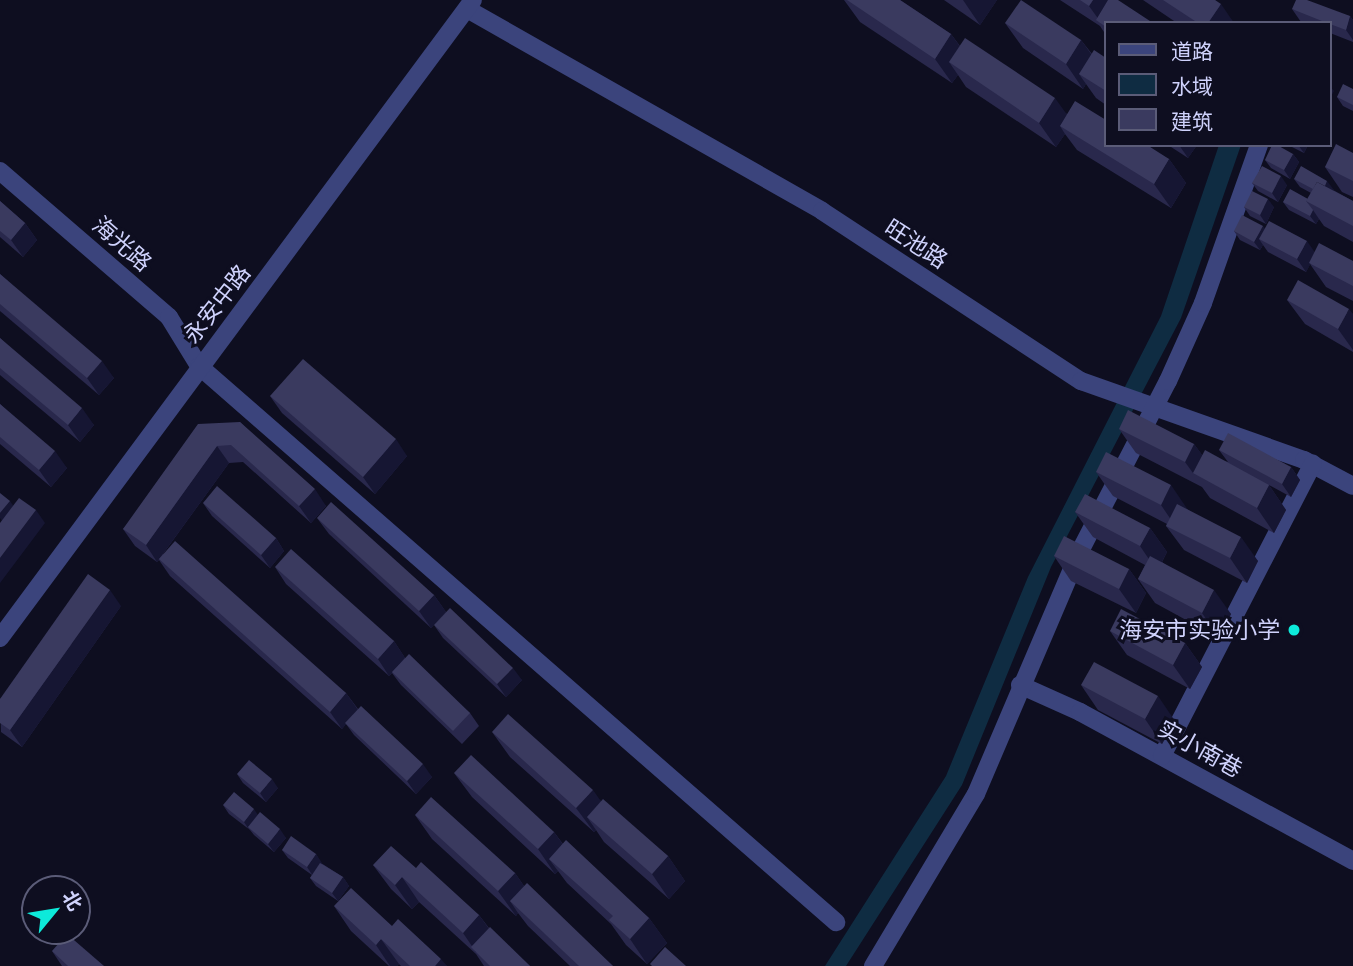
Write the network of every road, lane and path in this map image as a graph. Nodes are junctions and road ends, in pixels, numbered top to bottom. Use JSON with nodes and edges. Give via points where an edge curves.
{"nodes":[{"id":1,"x":470,"y":4,"type":"edge"},
{"id":2,"x":1258,"y":147,"type":"edge"},
{"id":3,"x":0,"y":171,"type":"edge"},
{"id":4,"x":200,"y":366,"type":"junction"},
{"id":5,"x":1154,"y":410,"type":"junction"},
{"id":6,"x":1313,"y":464,"type":"junction"},
{"id":7,"x":1353,"y":486,"type":"edge"},
{"id":8,"x":0,"y":638,"type":"edge"},
{"id":9,"x":1020,"y":685,"type":"junction"},
{"id":10,"x":1162,"y":756,"type":"junction"},
{"id":11,"x":1353,"y":861,"type":"edge"},
{"id":12,"x":836,"y":922,"type":"dead end"},
{"id":13,"x":873,"y":966,"type":"edge"}],
"edges":[{"from":1,"to":4,"type":"street","name":"永安中路"},
{"from":1,"to":5,"type":"street","name":"旺池路","via":[[822,211],[1081,381]]},
{"from":2,"to":5,"type":"street","via":[[1203,303]]},
{"from":3,"to":4,"type":"street","name":"海光路","via":[[169,317]]},
{"from":4,"to":8,"type":"street","name":"永安中路"},
{"from":4,"to":12,"type":"street","name":"海光路"},
{"from":5,"to":6,"type":"street","name":"旺池路"},
{"from":5,"to":9,"type":"street","via":[[1077,558]]},
{"from":6,"to":7,"type":"street","name":"旺池路"},
{"from":6,"to":10,"type":"street"},
{"from":9,"to":10,"type":"street","name":"实小南巷"},
{"from":9,"to":13,"type":"street","via":[[976,794]]},
{"from":10,"to":11,"type":"street","name":"实小南巷"}]}
